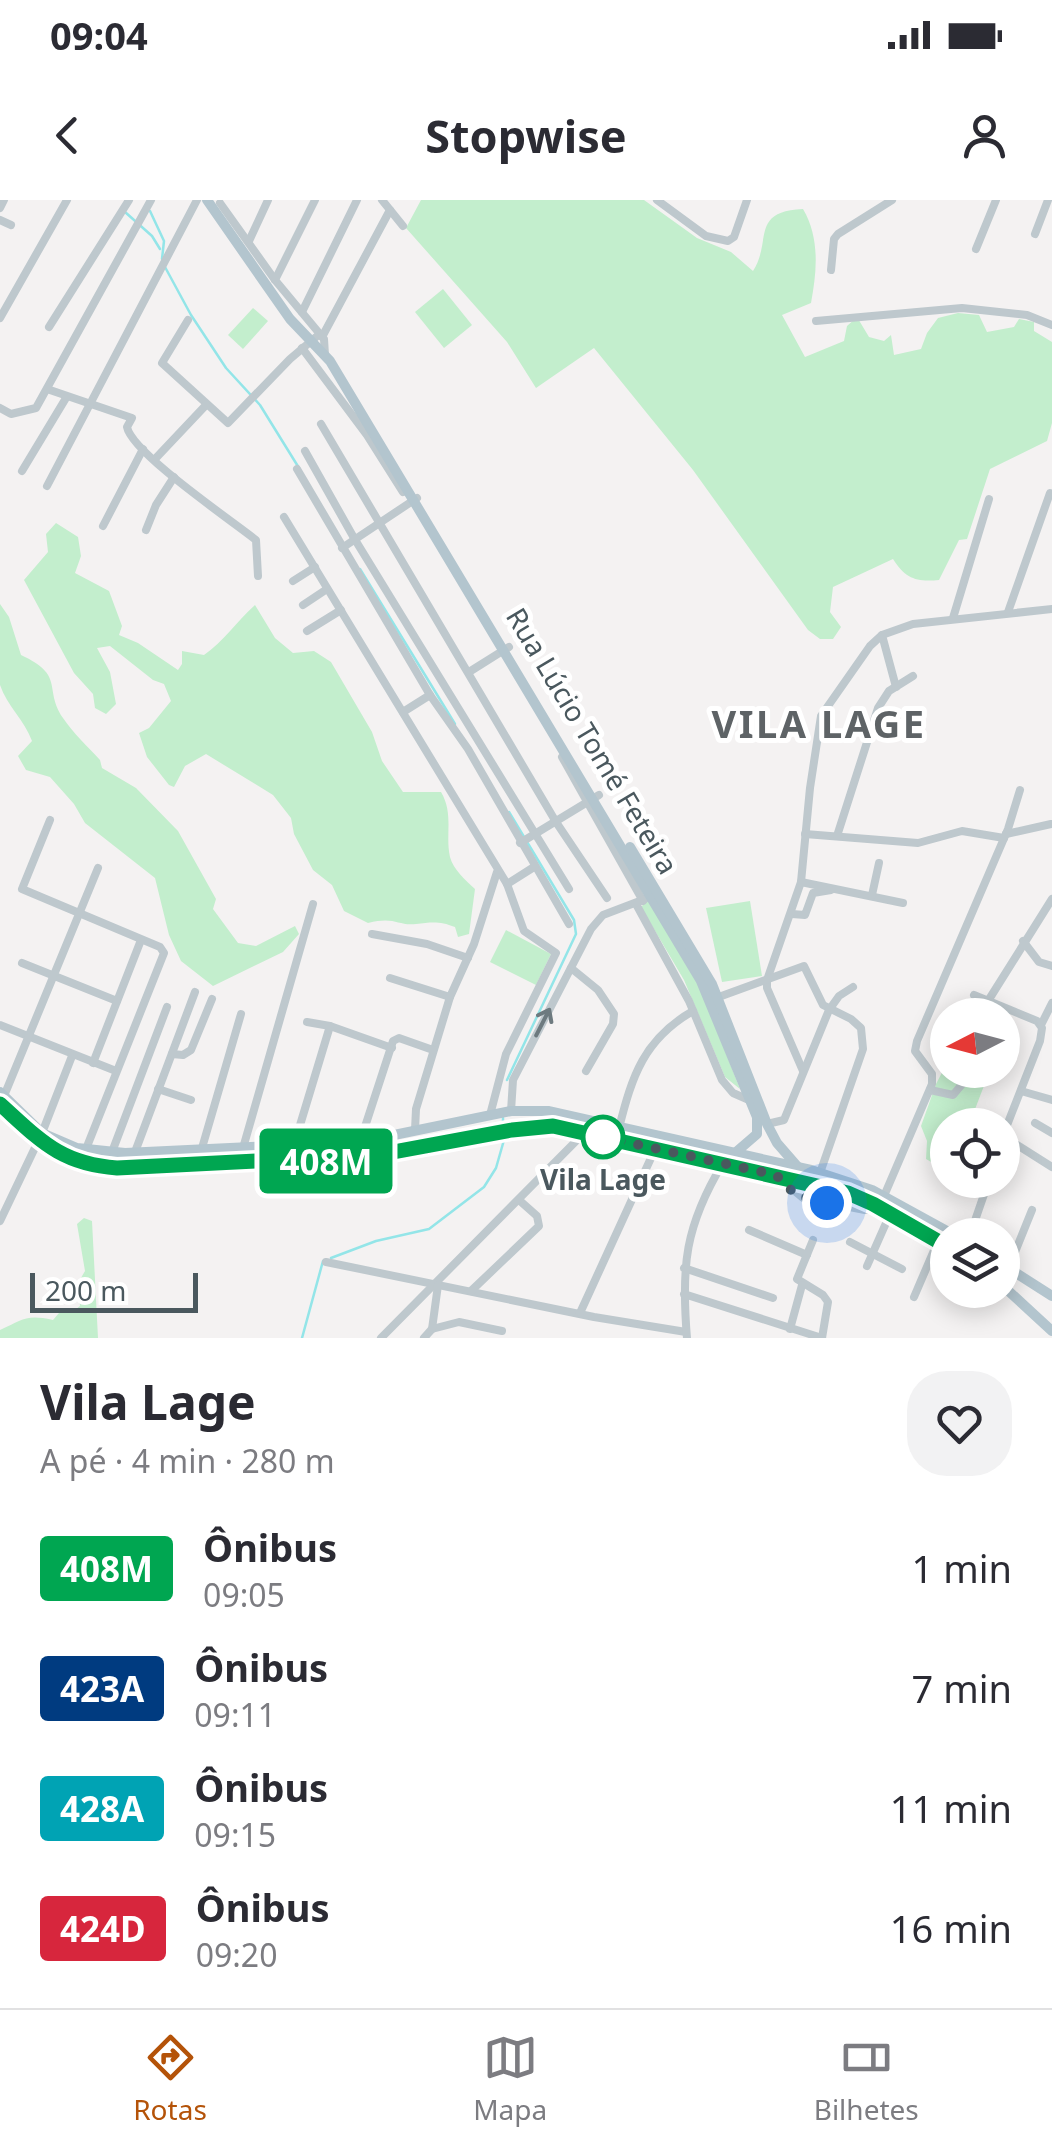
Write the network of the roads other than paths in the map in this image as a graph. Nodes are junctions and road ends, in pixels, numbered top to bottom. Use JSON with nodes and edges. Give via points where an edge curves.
{"nodes":[{"id":1,"x":4,"y":200,"type":"edge"},
{"id":2,"x":68,"y":200,"type":"edge"},
{"id":3,"x":196,"y":200,"type":"edge"},
{"id":4,"x":206,"y":200,"type":"edge"},
{"id":5,"x":268,"y":200,"type":"edge"},
{"id":6,"x":315,"y":200,"type":"edge"},
{"id":7,"x":357,"y":200,"type":"edge"},
{"id":8,"x":382,"y":200,"type":"edge"},
{"id":9,"x":657,"y":200,"type":"edge"},
{"id":10,"x":747,"y":200,"type":"edge"},
{"id":11,"x":892,"y":200,"type":"edge"},
{"id":12,"x":996,"y":200,"type":"edge"},
{"id":13,"x":1048,"y":200,"type":"edge"},
{"id":14,"x":150,"y":203,"type":"edge"},
{"id":15,"x":219,"y":205,"type":"edge"},
{"id":16,"x":126,"y":206,"type":"edge"},
{"id":17,"x":0,"y":208,"type":"edge"},
{"id":18,"x":390,"y":210,"type":"junction"},
{"id":19,"x":0,"y":220,"type":"edge"},
{"id":20,"x":11,"y":224,"type":"dead end"},
{"id":21,"x":403,"y":226,"type":"dead end"},
{"id":22,"x":1036,"y":234,"type":"dead end"},
{"id":23,"x":249,"y":241,"type":"junction"},
{"id":24,"x":976,"y":248,"type":"dead end"},
{"id":25,"x":832,"y":270,"type":"dead end"},
{"id":26,"x":276,"y":280,"type":"junction"},
{"id":27,"x":302,"y":312,"type":"junction"},
{"id":28,"x":0,"y":318,"type":"edge"},
{"id":29,"x":188,"y":320,"type":"dead end"},
{"id":30,"x":816,"y":321,"type":"dead end"},
{"id":31,"x":1052,"y":325,"type":"edge"},
{"id":32,"x":49,"y":327,"type":"dead end"},
{"id":33,"x":315,"y":342,"type":"junction"},
{"id":34,"x":47,"y":389,"type":"junction"},
{"id":35,"x":66,"y":398,"type":"junction"},
{"id":36,"x":92,"y":402,"type":"junction"},
{"id":37,"x":206,"y":405,"type":"junction"},
{"id":38,"x":2,"y":413,"type":"edge"},
{"id":39,"x":320,"y":424,"type":"dead end"},
{"id":40,"x":144,"y":449,"type":"junction"},
{"id":41,"x":304,"y":450,"type":"dead end"},
{"id":42,"x":155,"y":459,"type":"junction"},
{"id":43,"x":296,"y":468,"type":"dead end"},
{"id":44,"x":22,"y":471,"type":"dead end"},
{"id":45,"x":174,"y":477,"type":"junction"},
{"id":46,"x":47,"y":486,"type":"dead end"},
{"id":47,"x":1050,"y":493,"type":"edge"},
{"id":48,"x":413,"y":500,"type":"junction"},
{"id":49,"x":989,"y":500,"type":"dead end"},
{"id":50,"x":284,"y":517,"type":"dead end"},
{"id":51,"x":379,"y":524,"type":"junction"},
{"id":52,"x":103,"y":526,"type":"dead end"},
{"id":53,"x":146,"y":530,"type":"dead end"},
{"id":54,"x":348,"y":542,"type":"junction"},
{"id":55,"x":314,"y":567,"type":"junction"},
{"id":56,"x":258,"y":576,"type":"dead end"},
{"id":57,"x":292,"y":582,"type":"dead end"},
{"id":58,"x":327,"y":589,"type":"junction"},
{"id":59,"x":303,"y":605,"type":"dead end"},
{"id":60,"x":1052,"y":609,"type":"edge"},
{"id":61,"x":341,"y":610,"type":"junction"},
{"id":62,"x":1008,"y":612,"type":"junction"},
{"id":63,"x":953,"y":618,"type":"junction"},
{"id":64,"x":308,"y":631,"type":"dead end"},
{"id":65,"x":882,"y":635,"type":"junction"},
{"id":66,"x":504,"y":649,"type":"junction"},
{"id":67,"x":470,"y":672,"type":"junction"},
{"id":68,"x":913,"y":676,"type":"dead end"},
{"id":69,"x":896,"y":687,"type":"junction"},
{"id":70,"x":430,"y":694,"type":"junction"},
{"id":71,"x":403,"y":712,"type":"junction"},
{"id":72,"x":1020,"y":790,"type":"dead end"},
{"id":73,"x":592,"y":799,"type":"junction"},
{"id":74,"x":50,"y":820,"type":"dead end"},
{"id":75,"x":556,"y":822,"type":"junction"},
{"id":76,"x":1051,"y":824,"type":"edge"},
{"id":77,"x":805,"y":834,"type":"junction"},
{"id":78,"x":837,"y":836,"type":"junction"},
{"id":79,"x":1005,"y":836,"type":"junction"},
{"id":80,"x":528,"y":839,"type":"junction"},
{"id":81,"x":878,"y":862,"type":"dead end"},
{"id":82,"x":534,"y":867,"type":"junction"},
{"id":83,"x":98,"y":868,"type":"dead end"},
{"id":84,"x":498,"y":872,"type":"junction"},
{"id":85,"x":801,"y":882,"type":"junction"},
{"id":86,"x":507,"y":884,"type":"junction"},
{"id":87,"x":834,"y":888,"type":"junction"},
{"id":88,"x":568,"y":889,"type":"dead end"},
{"id":89,"x":872,"y":895,"type":"junction"},
{"id":90,"x":608,"y":898,"type":"dead end"},
{"id":91,"x":647,"y":898,"type":"junction"},
{"id":92,"x":1052,"y":898,"type":"edge"},
{"id":93,"x":903,"y":903,"type":"dead end"},
{"id":94,"x":314,"y":904,"type":"dead end"},
{"id":95,"x":792,"y":914,"type":"junction"},
{"id":96,"x":78,"y":915,"type":"junction"},
{"id":97,"x":568,"y":924,"type":"dead end"},
{"id":98,"x":372,"y":934,"type":"dead end"},
{"id":99,"x":142,"y":940,"type":"junction"},
{"id":100,"x":1023,"y":941,"type":"junction"},
{"id":101,"x":468,"y":958,"type":"junction"},
{"id":102,"x":22,"y":963,"type":"dead end"},
{"id":103,"x":1052,"y":966,"type":"edge"},
{"id":104,"x":571,"y":968,"type":"junction"},
{"id":105,"x":54,"y":975,"type":"junction"},
{"id":106,"x":390,"y":978,"type":"dead end"},
{"id":107,"x":767,"y":980,"type":"junction"},
{"id":108,"x":854,"y":987,"type":"dead end"},
{"id":109,"x":194,"y":992,"type":"dead end"},
{"id":110,"x":974,"y":995,"type":"dead end"},
{"id":111,"x":450,"y":997,"type":"junction"},
{"id":112,"x":212,"y":998,"type":"dead end"},
{"id":113,"x":981,"y":998,"type":"edge"},
{"id":114,"x":990,"y":998,"type":"edge"},
{"id":115,"x":715,"y":999,"type":"junction"},
{"id":116,"x":117,"y":1001,"type":"junction"},
{"id":117,"x":1052,"y":1004,"type":"edge"},
{"id":118,"x":167,"y":1007,"type":"dead end"},
{"id":119,"x":829,"y":1010,"type":"junction"},
{"id":120,"x":693,"y":1011,"type":"junction"},
{"id":121,"x":242,"y":1014,"type":"dead end"},
{"id":122,"x":1020,"y":1015,"type":"edge"},
{"id":123,"x":307,"y":1022,"type":"dead end"},
{"id":124,"x":1041,"y":1024,"type":"junction"},
{"id":125,"x":0,"y":1026,"type":"edge"},
{"id":126,"x":330,"y":1026,"type":"junction"},
{"id":127,"x":28,"y":1038,"type":"junction"},
{"id":128,"x":1040,"y":1041,"type":"junction"},
{"id":129,"x":394,"y":1043,"type":"junction"},
{"id":130,"x":1052,"y":1048,"type":"edge"},
{"id":131,"x":433,"y":1050,"type":"junction"},
{"id":132,"x":172,"y":1054,"type":"junction"},
{"id":133,"x":72,"y":1056,"type":"junction"},
{"id":134,"x":93,"y":1063,"type":"junction"},
{"id":135,"x":586,"y":1070,"type":"dead end"},
{"id":136,"x":116,"y":1071,"type":"junction"},
{"id":137,"x":803,"y":1071,"type":"junction"},
{"id":138,"x":496,"y":1085,"type":"junction"},
{"id":139,"x":510,"y":1086,"type":"junction"},
{"id":140,"x":959,"y":1088,"type":"edge"},
{"id":141,"x":158,"y":1089,"type":"junction"},
{"id":142,"x":930,"y":1090,"type":"junction"},
{"id":143,"x":1021,"y":1090,"type":"junction"},
{"id":144,"x":1,"y":1097,"type":"edge"},
{"id":145,"x":191,"y":1100,"type":"dead end"},
{"id":146,"x":751,"y":1100,"type":"junction"},
{"id":147,"x":1052,"y":1100,"type":"edge"},
{"id":148,"x":1014,"y":1108,"type":"edge"},
{"id":149,"x":511,"y":1111,"type":"junction"},
{"id":150,"x":490,"y":1115,"type":"junction"},
{"id":151,"x":446,"y":1123,"type":"junction"},
{"id":152,"x":1035,"y":1123,"type":"dead end"},
{"id":153,"x":767,"y":1124,"type":"junction"},
{"id":154,"x":620,"y":1128,"type":"junction"},
{"id":155,"x":414,"y":1130,"type":"junction"},
{"id":156,"x":584,"y":1133,"type":"junction"},
{"id":157,"x":1052,"y":1133,"type":"edge"},
{"id":158,"x":38,"y":1134,"type":"junction"},
{"id":159,"x":360,"y":1142,"type":"junction"},
{"id":160,"x":452,"y":1142,"type":"junction"},
{"id":161,"x":294,"y":1145,"type":"junction"},
{"id":162,"x":656,"y":1147,"type":"junction"},
{"id":163,"x":1020,"y":1147,"type":"edge"},
{"id":164,"x":202,"y":1148,"type":"junction"},
{"id":165,"x":244,"y":1148,"type":"junction"},
{"id":166,"x":86,"y":1149,"type":"junction"},
{"id":167,"x":112,"y":1152,"type":"junction"},
{"id":168,"x":136,"y":1152,"type":"junction"},
{"id":169,"x":735,"y":1153,"type":"junction"},
{"id":170,"x":285,"y":1160,"type":"junction"},
{"id":171,"x":302,"y":1162,"type":"junction"},
{"id":172,"x":722,"y":1163,"type":"junction"},
{"id":173,"x":798,"y":1167,"type":"junction"},
{"id":174,"x":1052,"y":1167,"type":"edge"},
{"id":175,"x":820,"y":1172,"type":"junction"},
{"id":176,"x":872,"y":1190,"type":"junction"},
{"id":177,"x":884,"y":1196,"type":"junction"},
{"id":178,"x":519,"y":1200,"type":"junction"},
{"id":179,"x":873,"y":1204,"type":"junction"},
{"id":180,"x":1032,"y":1210,"type":"dead end"},
{"id":181,"x":890,"y":1214,"type":"junction"},
{"id":182,"x":0,"y":1221,"type":"edge"},
{"id":183,"x":930,"y":1222,"type":"edge"},
{"id":184,"x":750,"y":1230,"type":"dead end"},
{"id":185,"x":1020,"y":1236,"type":"edge"},
{"id":186,"x":930,"y":1237,"type":"edge"},
{"id":187,"x":814,"y":1240,"type":"dead end"},
{"id":188,"x":850,"y":1242,"type":"dead end"},
{"id":189,"x":806,"y":1254,"type":"junction"},
{"id":190,"x":872,"y":1254,"type":"junction"},
{"id":191,"x":326,"y":1262,"type":"dead end"},
{"id":192,"x":866,"y":1266,"type":"dead end"},
{"id":193,"x":684,"y":1268,"type":"junction"},
{"id":194,"x":930,"y":1268,"type":"edge"},
{"id":195,"x":902,"y":1269,"type":"dead end"},
{"id":196,"x":1020,"y":1275,"type":"edge"},
{"id":197,"x":800,"y":1281,"type":"junction"},
{"id":198,"x":436,"y":1284,"type":"junction"},
{"id":199,"x":471,"y":1291,"type":"junction"},
{"id":200,"x":684,"y":1294,"type":"junction"},
{"id":201,"x":1052,"y":1296,"type":"edge"},
{"id":202,"x":914,"y":1297,"type":"dead end"},
{"id":203,"x":773,"y":1298,"type":"dead end"},
{"id":204,"x":1020,"y":1302,"type":"edge"},
{"id":205,"x":580,"y":1313,"type":"junction"},
{"id":206,"x":432,"y":1329,"type":"junction"},
{"id":207,"x":790,"y":1329,"type":"junction"},
{"id":208,"x":502,"y":1330,"type":"dead end"},
{"id":209,"x":1052,"y":1331,"type":"edge"},
{"id":210,"x":687,"y":1335,"type":"edge"},
{"id":211,"x":381,"y":1338,"type":"edge"},
{"id":212,"x":424,"y":1338,"type":"edge"},
{"id":213,"x":822,"y":1338,"type":"edge"}],
"edges":[{"from":1,"to":17,"type":"street"},
{"from":2,"to":28,"type":"street"},
{"from":3,"to":36,"type":"street"},
{"from":4,"to":15,"type":"main road","name":"Rua Lúcio Tomé Feteira"},
{"from":5,"to":23,"type":"street"},
{"from":6,"to":26,"type":"street"},
{"from":7,"to":27,"type":"street"},
{"from":8,"to":18,"type":"street"},
{"from":9,"to":10,"type":"street","via":[[706,236],[728,241]]},
{"from":11,"to":25,"type":"street","via":[[838,234]]},
{"from":12,"to":24,"type":"street"},
{"from":13,"to":22,"type":"street"},
{"from":14,"to":34,"type":"street"},
{"from":15,"to":23,"type":"street","name":"Rua Lúcio Tomé Feteira"},
{"from":15,"to":33,"type":"main road","name":"Rua Lúcio Tomé Feteira","via":[[290,319]]},
{"from":16,"to":32,"type":"street"},
{"from":18,"to":21,"type":"street"},
{"from":18,"to":33,"type":"street"},
{"from":19,"to":20,"type":"street"},
{"from":23,"to":26,"type":"street","name":"Rua Lúcio Tomé Feteira"},
{"from":26,"to":27,"type":"street","name":"Rua Lúcio Tomé Feteira"},
{"from":27,"to":33,"type":"street","name":"Rua Lúcio Tomé Feteira"},
{"from":29,"to":37,"type":"street","via":[[162,363]]},
{"from":30,"to":31,"type":"street","via":[[962,308],[1027,315]]},
{"from":33,"to":37,"type":"street","via":[[232,422]]},
{"from":33,"to":48,"type":"main road","name":"Rua Lúcio Tomé Feteira"},
{"from":33,"to":48,"type":"street"},
{"from":34,"to":35,"type":"street"},
{"from":34,"to":38,"type":"street","via":[[32,411]]},
{"from":35,"to":36,"type":"street"},
{"from":35,"to":44,"type":"street"},
{"from":36,"to":40,"type":"street","via":[[132,418],[128,434]]},
{"from":36,"to":46,"type":"street"},
{"from":37,"to":42,"type":"street"},
{"from":39,"to":51,"type":"street"},
{"from":40,"to":42,"type":"street"},
{"from":40,"to":52,"type":"street"},
{"from":41,"to":54,"type":"street"},
{"from":42,"to":45,"type":"street"},
{"from":43,"to":54,"type":"street"},
{"from":45,"to":53,"type":"street"},
{"from":45,"to":56,"type":"street","via":[[256,540]]},
{"from":47,"to":62,"type":"street"},
{"from":48,"to":51,"type":"street"},
{"from":48,"to":66,"type":"main road","name":"Rua Lúcio Tomé Feteira"},
{"from":49,"to":63,"type":"street"},
{"from":50,"to":55,"type":"street"},
{"from":51,"to":54,"type":"street"},
{"from":51,"to":67,"type":"street"},
{"from":54,"to":70,"type":"street"},
{"from":54,"to":80,"type":"street"},
{"from":55,"to":57,"type":"street"},
{"from":55,"to":58,"type":"street"},
{"from":58,"to":59,"type":"street"},
{"from":58,"to":61,"type":"street"},
{"from":60,"to":62,"type":"street"},
{"from":61,"to":64,"type":"street"},
{"from":61,"to":71,"type":"street"},
{"from":62,"to":63,"type":"street"},
{"from":63,"to":65,"type":"street"},
{"from":65,"to":69,"type":"street"},
{"from":65,"to":77,"type":"street","via":[[821,716]]},
{"from":66,"to":67,"type":"street"},
{"from":66,"to":73,"type":"main road","name":"Rua Lúcio Tomé Feteira"},
{"from":67,"to":75,"type":"street"},
{"from":68,"to":69,"type":"street"},
{"from":69,"to":78,"type":"street","via":[[873,718]]},
{"from":70,"to":71,"type":"street"},
{"from":70,"to":80,"type":"street"},
{"from":71,"to":84,"type":"street"},
{"from":72,"to":79,"type":"street"},
{"from":73,"to":75,"type":"street"},
{"from":73,"to":91,"type":"main road","name":"Rua Lúcio Tomé Feteira"},
{"from":74,"to":96,"type":"street","via":[[22,890]]},
{"from":75,"to":80,"type":"street"},
{"from":75,"to":90,"type":"street"},
{"from":76,"to":79,"type":"street"},
{"from":77,"to":78,"type":"street"},
{"from":77,"to":85,"type":"street"},
{"from":78,"to":79,"type":"street","via":[[918,843],[962,831]]},
{"from":79,"to":142,"type":"street","via":[[915,1047],[932,1074]]},
{"from":80,"to":82,"type":"street"},
{"from":80,"to":88,"type":"street"},
{"from":81,"to":89,"type":"street"},
{"from":82,"to":86,"type":"street"},
{"from":82,"to":97,"type":"street"},
{"from":83,"to":96,"type":"street"},
{"from":84,"to":86,"type":"street"},
{"from":84,"to":101,"type":"street"},
{"from":85,"to":87,"type":"street"},
{"from":85,"to":95,"type":"street"},
{"from":86,"to":138,"type":"street","via":[[524,931],[556,956]]},
{"from":87,"to":89,"type":"street"},
{"from":87,"to":95,"type":"street","via":[[813,893],[805,915]]},
{"from":89,"to":93,"type":"street"},
{"from":91,"to":104,"type":"street","via":[[598,920]]},
{"from":91,"to":115,"type":"main road","name":"Rua Lúcio Tomé Feteira"},
{"from":91,"to":120,"type":"street"},
{"from":92,"to":100,"type":"street"},
{"from":94,"to":165,"type":"street"},
{"from":95,"to":107,"type":"street"},
{"from":96,"to":99,"type":"street"},
{"from":96,"to":105,"type":"street"},
{"from":98,"to":101,"type":"street"},
{"from":99,"to":116,"type":"street"},
{"from":99,"to":136,"type":"street","via":[[163,950]]},
{"from":100,"to":103,"type":"street","via":[[1039,962]]},
{"from":100,"to":114,"type":"street"},
{"from":101,"to":111,"type":"street"},
{"from":102,"to":105,"type":"street"},
{"from":104,"to":135,"type":"street","via":[[614,1014]]},
{"from":139,"to":104,"type":"street","one_way":true},
{"from":105,"to":116,"type":"street"},
{"from":105,"to":127,"type":"street"},
{"from":106,"to":111,"type":"street"},
{"from":107,"to":115,"type":"street"},
{"from":107,"to":119,"type":"street","via":[[805,967]]},
{"from":107,"to":137,"type":"street"},
{"from":108,"to":119,"type":"street"},
{"from":109,"to":132,"type":"street"},
{"from":110,"to":113,"type":"street"},
{"from":111,"to":131,"type":"street"},
{"from":112,"to":132,"type":"street","via":[[192,1050]]},
{"from":115,"to":146,"type":"main road","name":"Rua Lúcio Tomé Feteira"},
{"from":115,"to":153,"type":"main road","name":"Rua Lúcio Tomé Feteira"},
{"from":116,"to":134,"type":"street"},
{"from":117,"to":124,"type":"street"},
{"from":118,"to":167,"type":"street"},
{"from":119,"to":137,"type":"street"},
{"from":119,"to":175,"type":"street","via":[[864,1034]]},
{"from":120,"to":146,"type":"street","via":[[722,1080]]},
{"from":120,"to":154,"type":"street","via":[[660,1033],[644,1056]]},
{"from":121,"to":164,"type":"street"},
{"from":122,"to":124,"type":"street"},
{"from":123,"to":126,"type":"street"},
{"from":124,"to":128,"type":"street"},
{"from":125,"to":127,"type":"street"},
{"from":126,"to":129,"type":"street"},
{"from":126,"to":161,"type":"street"},
{"from":127,"to":133,"type":"street"},
{"from":127,"to":144,"type":"street"},
{"from":128,"to":130,"type":"street"},
{"from":128,"to":143,"type":"street"},
{"from":129,"to":131,"type":"street"},
{"from":129,"to":159,"type":"street"},
{"from":131,"to":155,"type":"street"},
{"from":132,"to":141,"type":"street"},
{"from":133,"to":134,"type":"street"},
{"from":133,"to":158,"type":"street"},
{"from":134,"to":136,"type":"street"},
{"from":136,"to":166,"type":"street"},
{"from":137,"to":153,"type":"street","via":[[784,1120]]},
{"from":138,"to":139,"type":"street"},
{"from":138,"to":150,"type":"street"},
{"from":139,"to":149,"type":"street"},
{"from":140,"to":142,"type":"street","via":[[953,1095]]},
{"from":141,"to":145,"type":"street"},
{"from":141,"to":168,"type":"street"},
{"from":142,"to":177,"type":"street"},
{"from":143,"to":147,"type":"street"},
{"from":143,"to":148,"type":"street"},
{"from":144,"to":158,"type":"main road"},
{"from":146,"to":169,"type":"main road","name":"Rua Lúcio Tomé Feteira","via":[[757,1134]]},
{"from":149,"to":150,"type":"main road"},
{"from":149,"to":154,"type":"main road","via":[[548,1111]]},
{"from":150,"to":151,"type":"main road"},
{"from":151,"to":155,"type":"main road"},
{"from":151,"to":160,"type":"main road","via":[[442,1135]]},
{"from":152,"to":157,"type":"street"},
{"from":153,"to":173,"type":"main road","name":"Rua Lúcio Tomé Feteira"},
{"from":154,"to":169,"type":"main road"},
{"from":155,"to":159,"type":"main road"},
{"from":156,"to":160,"type":"main road","via":[[539,1126]]},
{"from":156,"to":162,"type":"main road"},
{"from":156,"to":178,"type":"street"},
{"from":158,"to":166,"type":"main road"},
{"from":158,"to":170,"type":"main road","via":[[60,1154],[109,1167]]},
{"from":158,"to":182,"type":"street"},
{"from":159,"to":161,"type":"main road"},
{"from":160,"to":171,"type":"main road"},
{"from":161,"to":165,"type":"main road"},
{"from":161,"to":170,"type":"main road"},
{"from":161,"to":171,"type":"main road"},
{"from":162,"to":172,"type":"main road"},
{"from":162,"to":205,"type":"street"},
{"from":163,"to":174,"type":"street"},
{"from":164,"to":165,"type":"main road"},
{"from":164,"to":168,"type":"main road"},
{"from":166,"to":167,"type":"main road"},
{"from":167,"to":168,"type":"main road"},
{"from":169,"to":173,"type":"main road"},
{"from":170,"to":171,"type":"main road"},
{"from":172,"to":179,"type":"main road"},
{"from":172,"to":193,"type":"street","via":[[690,1234]]},
{"from":173,"to":175,"type":"main road"},
{"from":175,"to":176,"type":"main road"},
{"from":176,"to":177,"type":"main road"},
{"from":176,"to":179,"type":"street"},
{"from":177,"to":183,"type":"main road"},
{"from":178,"to":198,"type":"street"},
{"from":178,"to":199,"type":"street","via":[[539,1226]]},
{"from":179,"to":181,"type":"main road"},
{"from":180,"to":185,"type":"street"},
{"from":181,"to":186,"type":"main road"},
{"from":181,"to":190,"type":"street"},
{"from":184,"to":189,"type":"street"},
{"from":187,"to":189,"type":"street"},
{"from":188,"to":190,"type":"street"},
{"from":189,"to":197,"type":"street"},
{"from":190,"to":192,"type":"street"},
{"from":190,"to":195,"type":"street"},
{"from":191,"to":198,"type":"street"},
{"from":193,"to":200,"type":"street"},
{"from":193,"to":203,"type":"street"},
{"from":194,"to":202,"type":"street"},
{"from":196,"to":201,"type":"main road"},
{"from":197,"to":207,"type":"street"},
{"from":197,"to":213,"type":"street","via":[[828,1305]]},
{"from":198,"to":199,"type":"street"},
{"from":198,"to":206,"type":"street"},
{"from":198,"to":211,"type":"street"},
{"from":199,"to":205,"type":"street"},
{"from":200,"to":207,"type":"street"},
{"from":200,"to":210,"type":"street"},
{"from":204,"to":209,"type":"main road"},
{"from":205,"to":210,"type":"street"},
{"from":206,"to":208,"type":"street","via":[[463,1322]]},
{"from":206,"to":212,"type":"street"},
{"from":207,"to":213,"type":"street"}]}
